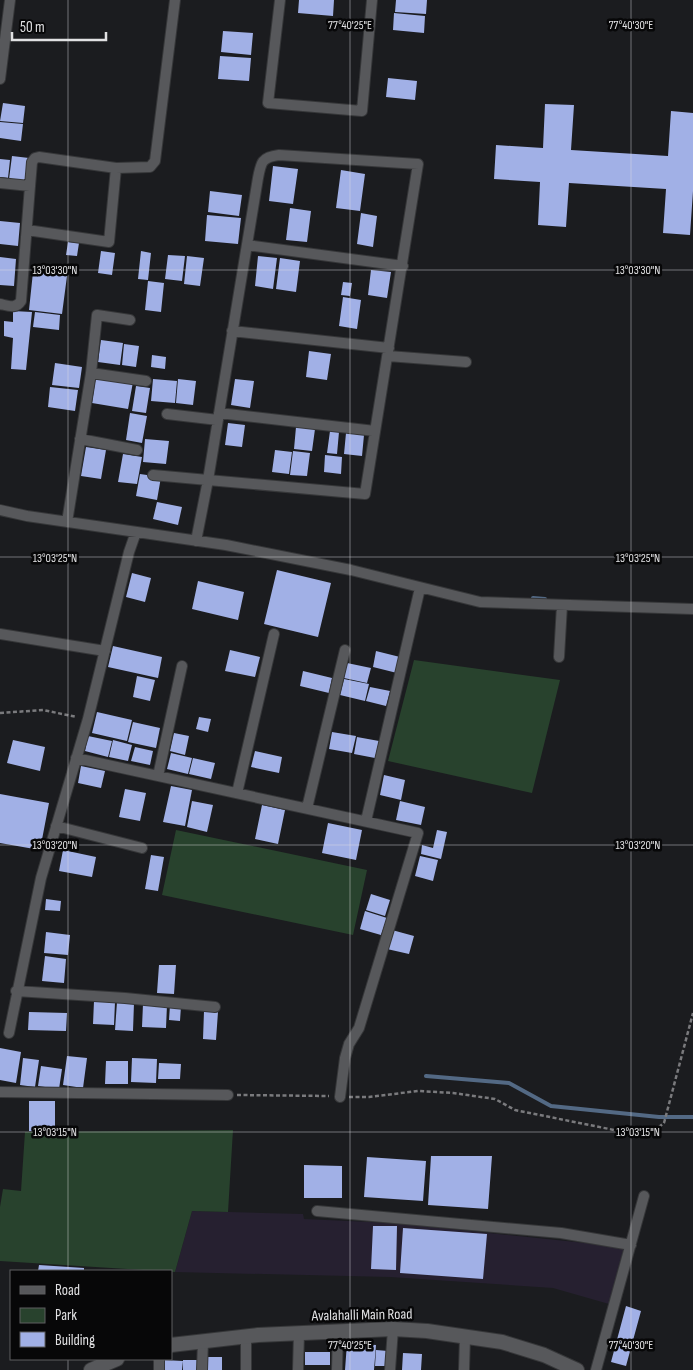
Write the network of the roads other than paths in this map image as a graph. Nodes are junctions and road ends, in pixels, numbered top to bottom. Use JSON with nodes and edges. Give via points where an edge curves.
{"nodes":[{"id":1,"x":10,"y":0,"type":"edge"},
{"id":2,"x":175,"y":0,"type":"edge"},
{"id":3,"x":280,"y":0,"type":"edge"},
{"id":4,"x":372,"y":0,"type":"edge"},
{"id":5,"x":2,"y":48,"type":"edge"},
{"id":6,"x":0,"y":79,"type":"edge"},
{"id":7,"x":116,"y":168,"type":"junction"},
{"id":8,"x":0,"y":183,"type":"edge"},
{"id":9,"x":30,"y":186,"type":"junction"},
{"id":10,"x":27,"y":230,"type":"junction"},
{"id":11,"x":247,"y":245,"type":"junction"},
{"id":12,"x":403,"y":266,"type":"junction"},
{"id":13,"x":0,"y":304,"type":"edge"},
{"id":14,"x":130,"y":320,"type":"dead end"},
{"id":15,"x":232,"y":331,"type":"junction"},
{"id":16,"x":388,"y":352,"type":"junction"},
{"id":17,"x":466,"y":362,"type":"dead end"},
{"id":18,"x":91,"y":373,"type":"junction"},
{"id":19,"x":146,"y":381,"type":"dead end"},
{"id":20,"x":167,"y":414,"type":"dead end"},
{"id":21,"x":218,"y":417,"type":"junction"},
{"id":22,"x":375,"y":431,"type":"junction"},
{"id":23,"x":80,"y":439,"type":"junction"},
{"id":24,"x":137,"y":450,"type":"dead end"},
{"id":25,"x":153,"y":474,"type":"dead end"},
{"id":26,"x":208,"y":480,"type":"junction"},
{"id":27,"x":0,"y":510,"type":"edge"},
{"id":28,"x":68,"y":522,"type":"junction"},
{"id":29,"x":136,"y":532,"type":"junction"},
{"id":30,"x":196,"y":541,"type":"junction"},
{"id":31,"x":420,"y":588,"type":"junction"},
{"id":32,"x":562,"y":605,"type":"junction"},
{"id":33,"x":693,"y":609,"type":"edge"},
{"id":34,"x":0,"y":634,"type":"edge"},
{"id":35,"x":274,"y":634,"type":"dead end"},
{"id":36,"x":345,"y":650,"type":"dead end"},
{"id":37,"x":105,"y":651,"type":"junction"},
{"id":38,"x":559,"y":657,"type":"dead end"},
{"id":39,"x":182,"y":666,"type":"dead end"},
{"id":40,"x":76,"y":758,"type":"junction"},
{"id":41,"x":158,"y":776,"type":"junction"},
{"id":42,"x":237,"y":793,"type":"junction"},
{"id":43,"x":307,"y":808,"type":"junction"},
{"id":44,"x":366,"y":821,"type":"junction"},
{"id":45,"x":56,"y":826,"type":"junction"},
{"id":46,"x":142,"y":848,"type":"dead end"},
{"id":47,"x":16,"y":991,"type":"junction"},
{"id":48,"x":214,"y":1007,"type":"dead end"},
{"id":49,"x":9,"y":1032,"type":"dead end"},
{"id":50,"x":0,"y":1092,"type":"edge"},
{"id":51,"x":228,"y":1095,"type":"road end"},
{"id":52,"x":340,"y":1097,"type":"road end"},
{"id":53,"x":644,"y":1196,"type":"dead end"},
{"id":54,"x":317,"y":1211,"type":"dead end"},
{"id":55,"x":631,"y":1245,"type":"junction"},
{"id":56,"x":393,"y":1329,"type":"junction"},
{"id":57,"x":338,"y":1331,"type":"junction"},
{"id":58,"x":299,"y":1333,"type":"junction"},
{"id":59,"x":246,"y":1336,"type":"junction"},
{"id":60,"x":465,"y":1337,"type":"junction"},
{"id":61,"x":203,"y":1341,"type":"junction"},
{"id":62,"x":172,"y":1345,"type":"edge"},
{"id":63,"x":115,"y":1360,"type":"edge"},
{"id":64,"x":97,"y":1369,"type":"edge"},
{"id":65,"x":202,"y":1370,"type":"edge"},
{"id":66,"x":246,"y":1370,"type":"edge"},
{"id":67,"x":298,"y":1370,"type":"edge"},
{"id":68,"x":337,"y":1370,"type":"edge"},
{"id":69,"x":390,"y":1370,"type":"edge"},
{"id":70,"x":464,"y":1370,"type":"edge"},
{"id":71,"x":577,"y":1370,"type":"edge"},
{"id":72,"x":596,"y":1370,"type":"edge"}],
"edges":[{"from":1,"to":5,"type":"street"},
{"from":2,"to":7,"type":"street","via":[[155,161],[150,167]]},
{"from":3,"to":4,"type":"street","via":[[268,103],[362,111]]},
{"from":5,"to":6,"type":"street"},
{"from":7,"to":9,"type":"street","via":[[35,158]]},
{"from":7,"to":10,"type":"street","via":[[109,242]]},
{"from":8,"to":9,"type":"street"},
{"from":9,"to":10,"type":"street"},
{"from":10,"to":13,"type":"street","via":[[21,301],[14,307]]},
{"from":11,"to":12,"type":"street"},
{"from":11,"to":12,"type":"street","via":[[260,166],[268,156],[418,164]]},
{"from":11,"to":15,"type":"street"},
{"from":12,"to":16,"type":"street"},
{"from":14,"to":18,"type":"street","via":[[97,315]]},
{"from":15,"to":16,"type":"street"},
{"from":15,"to":21,"type":"street"},
{"from":16,"to":17,"type":"street"},
{"from":16,"to":22,"type":"street"},
{"from":18,"to":19,"type":"street"},
{"from":18,"to":23,"type":"street"},
{"from":20,"to":21,"type":"street"},
{"from":21,"to":22,"type":"street"},
{"from":21,"to":26,"type":"street"},
{"from":22,"to":26,"type":"street","via":[[365,494]]},
{"from":23,"to":24,"type":"street"},
{"from":23,"to":28,"type":"street"},
{"from":25,"to":26,"type":"street"},
{"from":26,"to":30,"type":"street"},
{"from":27,"to":28,"type":"street"},
{"from":28,"to":29,"type":"street"},
{"from":29,"to":30,"type":"street"},
{"from":29,"to":37,"type":"street"},
{"from":30,"to":31,"type":"street","via":[[352,570]]},
{"from":31,"to":32,"type":"street","via":[[480,602]]},
{"from":31,"to":44,"type":"street"},
{"from":32,"to":33,"type":"street"},
{"from":32,"to":38,"type":"street"},
{"from":34,"to":37,"type":"street"},
{"from":35,"to":42,"type":"street"},
{"from":36,"to":43,"type":"street"},
{"from":37,"to":40,"type":"street"},
{"from":39,"to":41,"type":"street"},
{"from":40,"to":41,"type":"street"},
{"from":40,"to":45,"type":"street"},
{"from":41,"to":42,"type":"street"},
{"from":42,"to":43,"type":"street"},
{"from":43,"to":44,"type":"street"},
{"from":44,"to":52,"type":"street","via":[[418,833],[359,1028],[349,1044]]},
{"from":45,"to":46,"type":"street"},
{"from":45,"to":47,"type":"street"},
{"from":47,"to":48,"type":"street"},
{"from":47,"to":49,"type":"street"},
{"from":50,"to":51,"type":"street"},
{"from":53,"to":55,"type":"street"},
{"from":54,"to":55,"type":"street","via":[[561,1233]]},
{"from":55,"to":72,"type":"street"},
{"from":56,"to":57,"type":"main road","name":"Avalahalli Main Road"},
{"from":56,"to":60,"type":"main road","name":"Avalahalli Main Road"},
{"from":56,"to":69,"type":"street"},
{"from":57,"to":58,"type":"main road","name":"Avalahalli Main Road"},
{"from":57,"to":68,"type":"street"},
{"from":58,"to":59,"type":"main road","name":"Avalahalli Main Road"},
{"from":58,"to":67,"type":"street"},
{"from":59,"to":61,"type":"main road","name":"Avalahalli Main Road"},
{"from":59,"to":66,"type":"street"},
{"from":60,"to":70,"type":"street"},
{"from":60,"to":71,"type":"main road","name":"Avalahalli Main Road","via":[[502,1342],[544,1355]]},
{"from":61,"to":62,"type":"main road","name":"Avalahalli Main Road"},
{"from":61,"to":65,"type":"street"},
{"from":63,"to":64,"type":"main road"}]}
